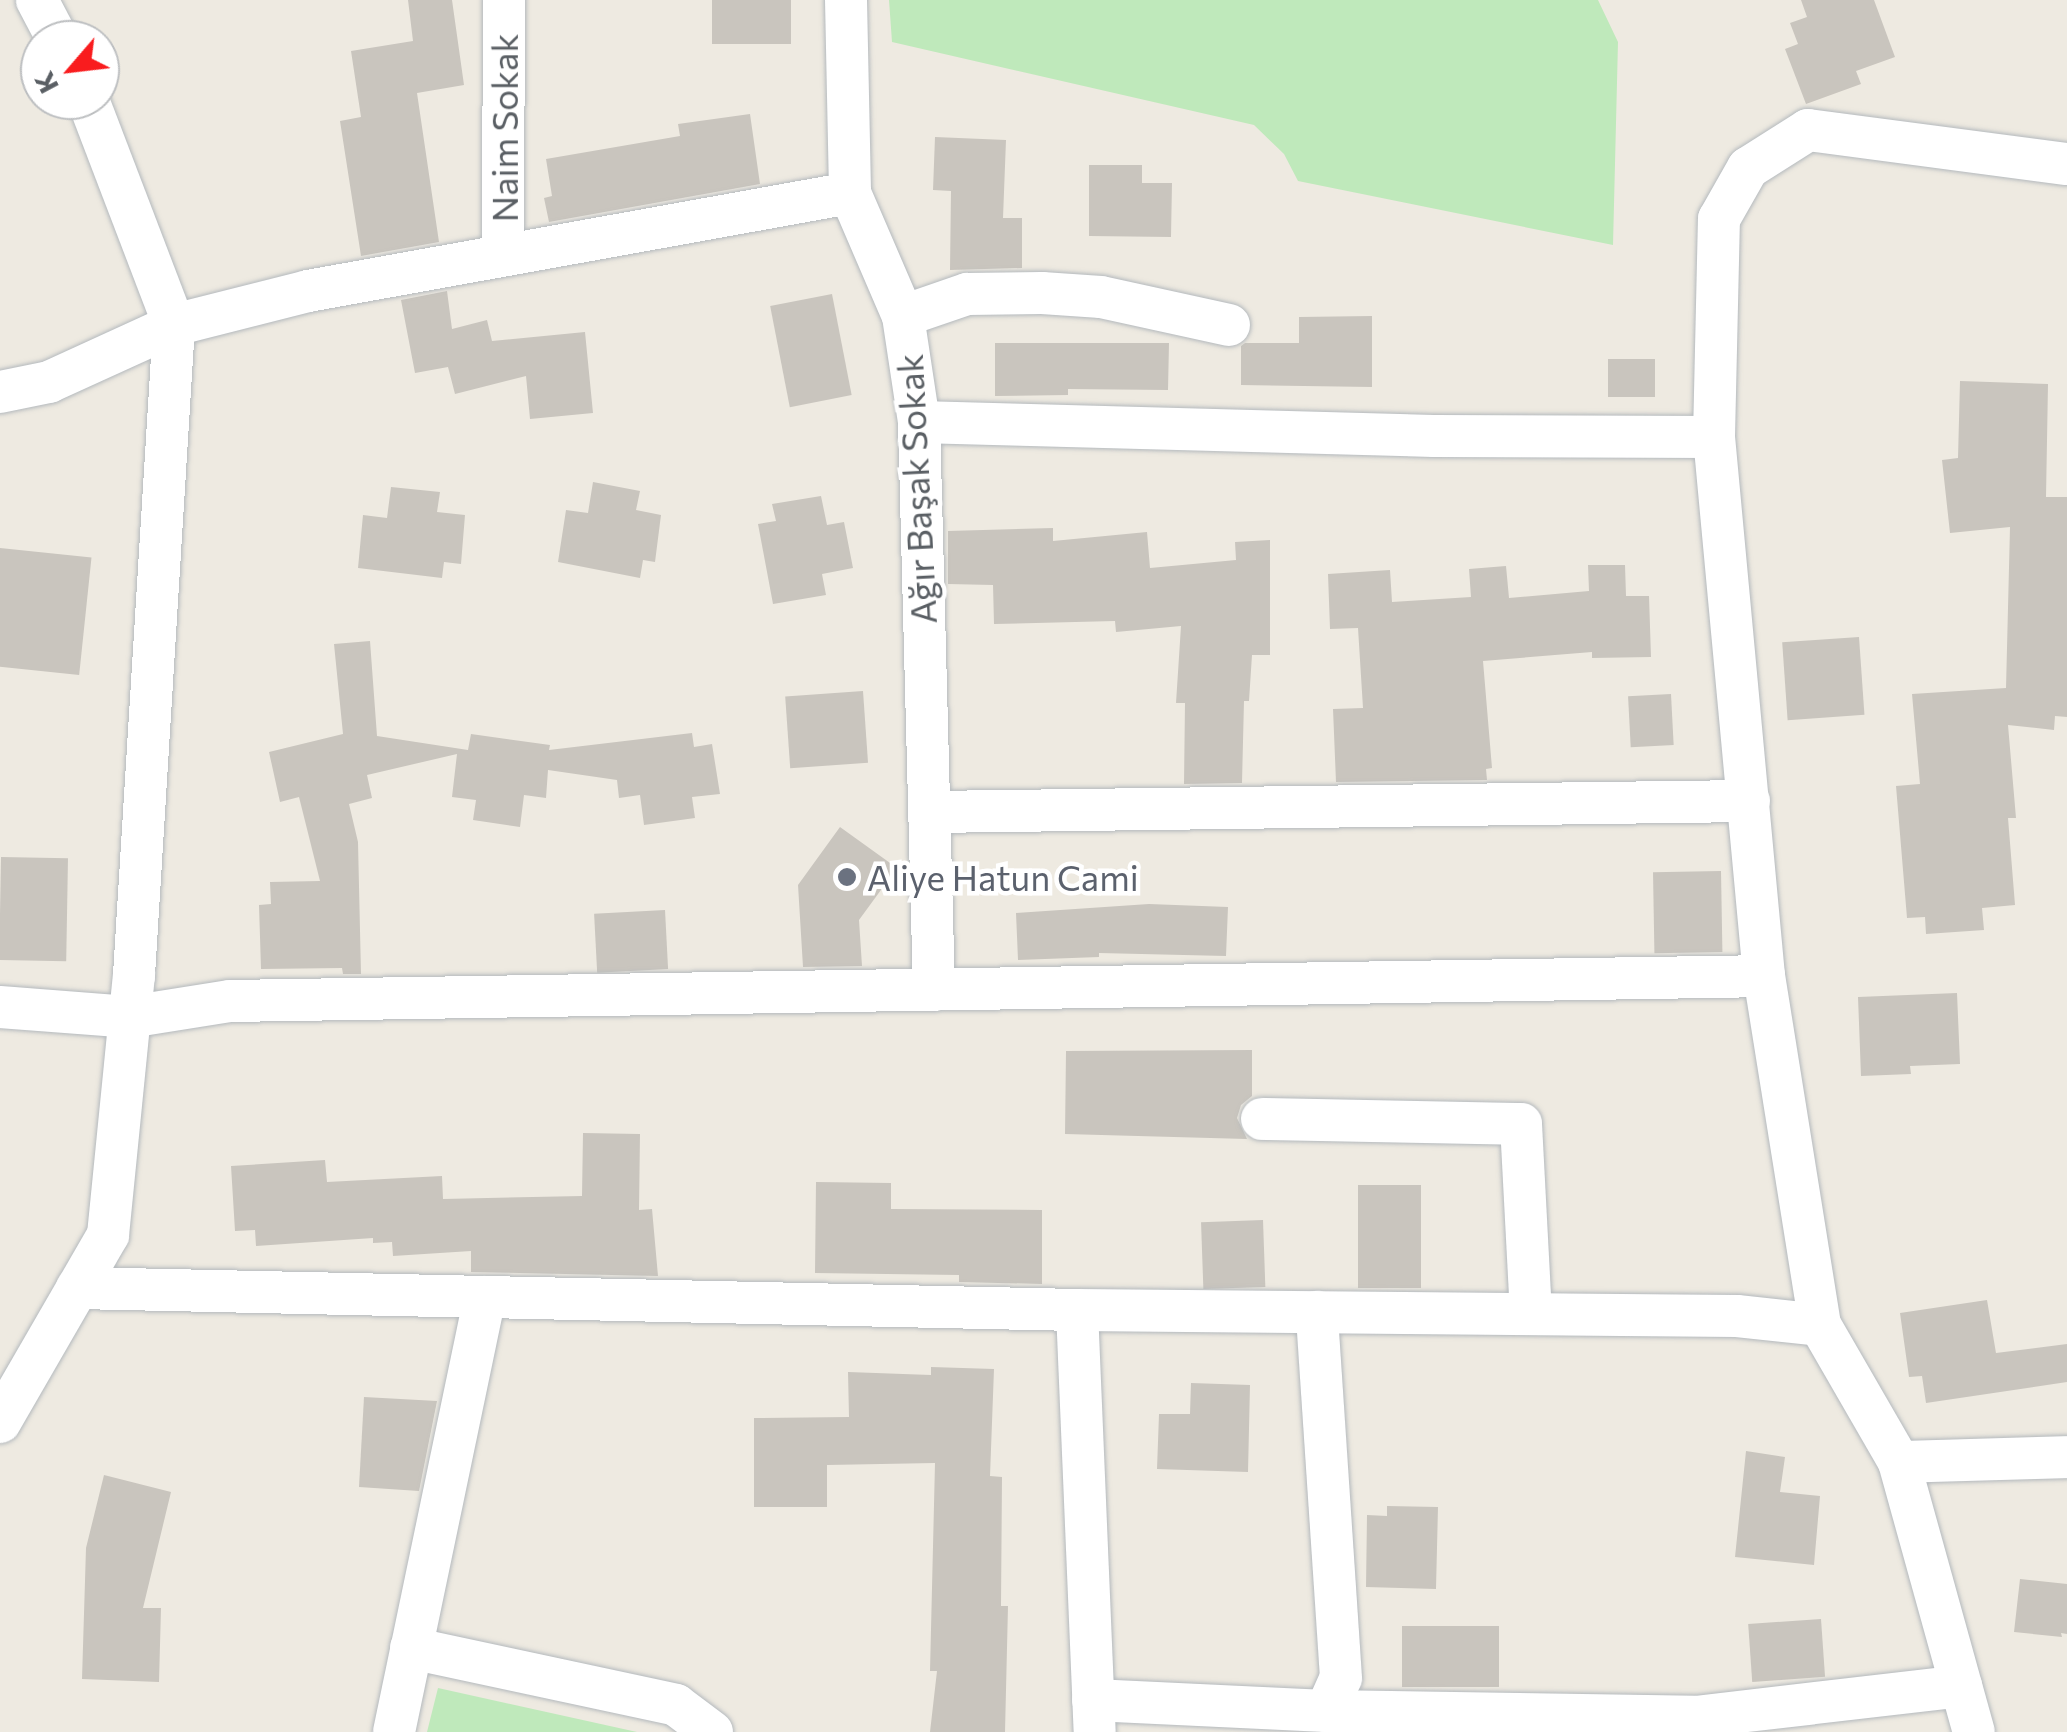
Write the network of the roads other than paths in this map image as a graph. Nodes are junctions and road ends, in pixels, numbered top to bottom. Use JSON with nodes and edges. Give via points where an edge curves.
{"nodes":[{"id":1,"x":504,"y":0,"type":"edge"},
{"id":2,"x":846,"y":0,"type":"edge"},
{"id":3,"x":96,"y":120,"type":"edge"},
{"id":4,"x":2067,"y":164,"type":"edge"},
{"id":5,"x":850,"y":192,"type":"junction"},
{"id":6,"x":503,"y":256,"type":"junction"},
{"id":7,"x":904,"y":316,"type":"junction"},
{"id":8,"x":1229,"y":325,"type":"dead end"},
{"id":9,"x":174,"y":326,"type":"junction"},
{"id":10,"x":0,"y":392,"type":"edge"},
{"id":11,"x":919,"y":422,"type":"junction"},
{"id":12,"x":1714,"y":437,"type":"junction"},
{"id":13,"x":1749,"y":801,"type":"junction"},
{"id":14,"x":930,"y":812,"type":"junction"},
{"id":15,"x":1764,"y":976,"type":"junction"},
{"id":16,"x":934,"y":990,"type":"junction"},
{"id":17,"x":0,"y":1007,"type":"edge"},
{"id":18,"x":129,"y":1017,"type":"junction"},
{"id":19,"x":1262,"y":1119,"type":"dead end"},
{"id":20,"x":77,"y":1288,"type":"junction"},
{"id":21,"x":484,"y":1297,"type":"junction"},
{"id":22,"x":1077,"y":1310,"type":"junction"},
{"id":23,"x":1317,"y":1312,"type":"junction"},
{"id":24,"x":1531,"y":1314,"type":"junction"},
{"id":25,"x":1820,"y":1325,"type":"junction"},
{"id":26,"x":0,"y":1422,"type":"edge"},
{"id":27,"x":2067,"y":1457,"type":"edge"},
{"id":28,"x":1900,"y":1462,"type":"junction"},
{"id":29,"x":411,"y":1648,"type":"junction"},
{"id":30,"x":1961,"y":1686,"type":"junction"},
{"id":31,"x":1326,"y":1711,"type":"junction"},
{"id":32,"x":1094,"y":1716,"type":"edge"},
{"id":33,"x":394,"y":1732,"type":"edge"},
{"id":34,"x":712,"y":1732,"type":"edge"},
{"id":35,"x":1974,"y":1732,"type":"edge"}],
"edges":[{"from":1,"to":6,"type":"street","name":"Naim Sokak"},
{"from":2,"to":5,"type":"street","name":"Ağır Başak Sokak"},
{"from":3,"to":9,"type":"street"},
{"from":4,"to":12,"type":"street","via":[[1808,130],[1748,168],[1719,219]]},
{"from":5,"to":6,"type":"street"},
{"from":5,"to":7,"type":"street","name":"Ağır Başak Sokak"},
{"from":6,"to":9,"type":"street","via":[[308,291]]},
{"from":7,"to":8,"type":"street","via":[[967,294],[1042,292],[1101,297]]},
{"from":7,"to":11,"type":"street","name":"Ağır Başak Sokak"},
{"from":9,"to":10,"type":"street","via":[[50,382]]},
{"from":9,"to":18,"type":"street"},
{"from":11,"to":12,"type":"street"},
{"from":11,"to":14,"type":"street","name":"Ağır Başak Sokak"},
{"from":12,"to":13,"type":"street"},
{"from":13,"to":14,"type":"street"},
{"from":13,"to":15,"type":"street"},
{"from":14,"to":16,"type":"street","name":"Ağır Başak Sokak"},
{"from":15,"to":16,"type":"street"},
{"from":15,"to":25,"type":"street"},
{"from":16,"to":18,"type":"street","via":[[230,1001]]},
{"from":17,"to":18,"type":"street"},
{"from":18,"to":20,"type":"street","via":[[108,1235]]},
{"from":19,"to":24,"type":"street","via":[[1521,1124]]},
{"from":20,"to":21,"type":"street"},
{"from":20,"to":26,"type":"street"},
{"from":21,"to":22,"type":"street"},
{"from":21,"to":29,"type":"street"},
{"from":22,"to":23,"type":"street"},
{"from":22,"to":32,"type":"street"},
{"from":23,"to":24,"type":"street"},
{"from":23,"to":31,"type":"street","via":[[1340,1678]]},
{"from":24,"to":25,"type":"street","via":[[1737,1316]]},
{"from":25,"to":28,"type":"street"},
{"from":27,"to":28,"type":"street"},
{"from":28,"to":30,"type":"street"},
{"from":29,"to":33,"type":"street"},
{"from":29,"to":34,"type":"street","via":[[676,1705]]},
{"from":30,"to":31,"type":"street","via":[[1694,1717]]},
{"from":30,"to":35,"type":"street"},
{"from":31,"to":32,"type":"street"}]}
